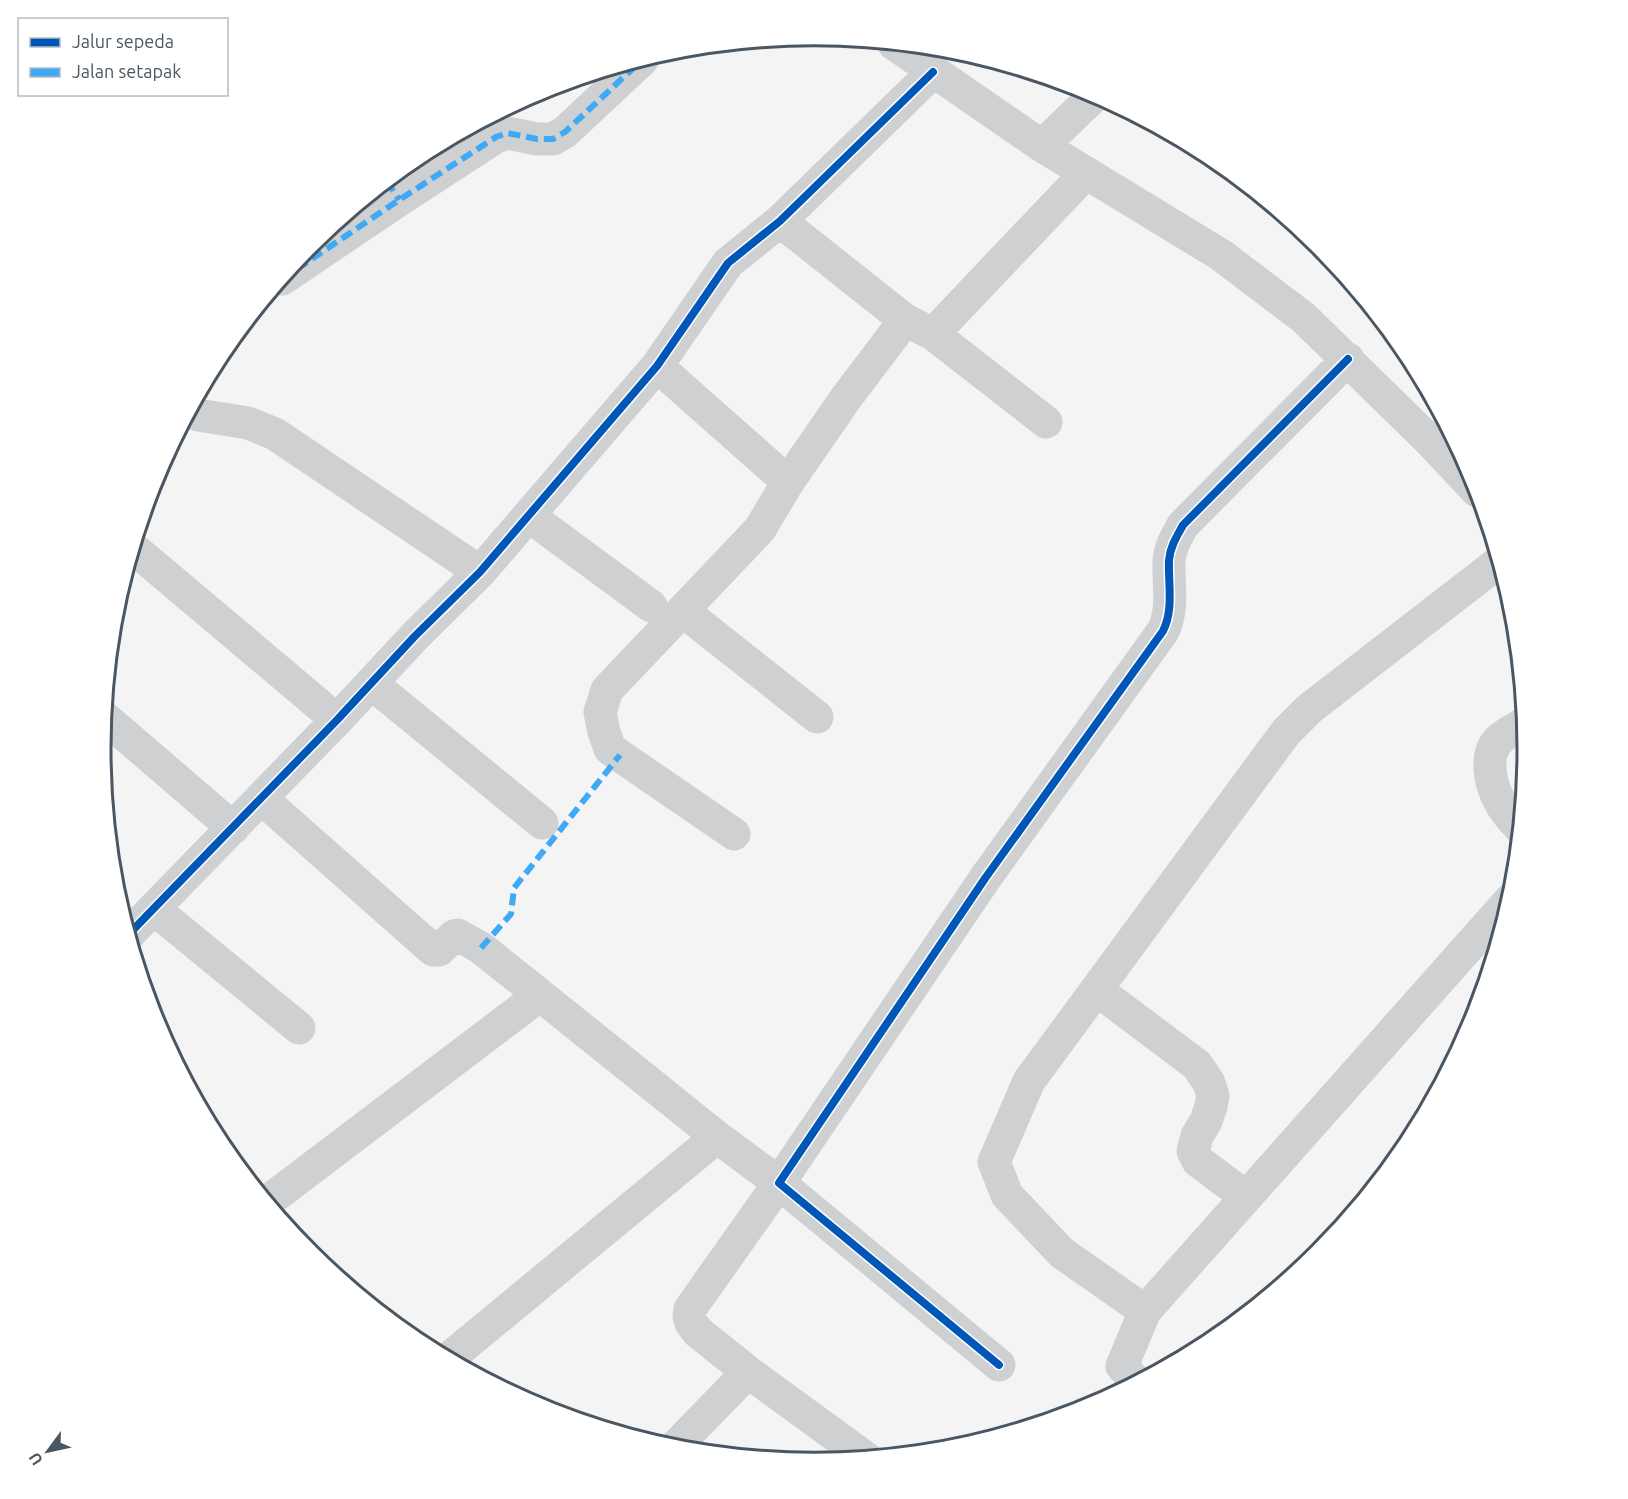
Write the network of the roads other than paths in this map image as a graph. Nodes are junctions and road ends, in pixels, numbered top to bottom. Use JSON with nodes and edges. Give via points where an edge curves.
{"nodes":[{"id":1,"x":907,"y":53,"type":"edge"},
{"id":2,"x":631,"y":70,"type":"edge"},
{"id":3,"x":933,"y":72,"type":"junction"},
{"id":4,"x":1088,"y":102,"type":"edge"},
{"id":5,"x":1042,"y":146,"type":"junction"},
{"id":6,"x":1086,"y":172,"type":"junction"},
{"id":7,"x":393,"y":190,"type":"edge"},
{"id":8,"x":780,"y":222,"type":"junction"},
{"id":9,"x":325,"y":245,"type":"edge"},
{"id":10,"x":919,"y":327,"type":"junction"},
{"id":11,"x":1348,"y":359,"type":"junction"},
{"id":12,"x":657,"y":366,"type":"junction"},
{"id":13,"x":197,"y":414,"type":"edge"},
{"id":14,"x":1046,"y":422,"type":"dead end"},
{"id":15,"x":1460,"y":472,"type":"edge"},
{"id":16,"x":788,"y":482,"type":"junction"},
{"id":17,"x":529,"y":516,"type":"junction"},
{"id":18,"x":139,"y":553,"type":"edge"},
{"id":19,"x":1493,"y":567,"type":"edge"},
{"id":20,"x":480,"y":573,"type":"junction"},
{"id":21,"x":667,"y":609,"type":"junction"},
{"id":22,"x":371,"y":683,"type":"junction"},
{"id":23,"x":817,"y":717,"type":"dead end"},
{"id":24,"x":337,"y":720,"type":"junction"},
{"id":25,"x":112,"y":724,"type":"edge"},
{"id":26,"x":1516,"y":729,"type":"edge"},
{"id":27,"x":261,"y":798,"type":"junction"},
{"id":28,"x":1513,"y":819,"type":"edge"},
{"id":29,"x":542,"y":823,"type":"dead end"},
{"id":30,"x":233,"y":828,"type":"junction"},
{"id":31,"x":734,"y":834,"type":"dead end"},
{"id":32,"x":154,"y":909,"type":"junction"},
{"id":33,"x":1497,"y":915,"type":"edge"},
{"id":34,"x":134,"y":929,"type":"edge"},
{"id":35,"x":1097,"y":990,"type":"junction"},
{"id":36,"x":540,"y":995,"type":"junction"},
{"id":37,"x":299,"y":1028,"type":"dead end"},
{"id":38,"x":717,"y":1137,"type":"junction"},
{"id":39,"x":779,"y":1183,"type":"junction"},
{"id":40,"x":1246,"y":1197,"type":"junction"},
{"id":41,"x":273,"y":1198,"type":"edge"},
{"id":42,"x":1145,"y":1311,"type":"junction"},
{"id":43,"x":455,"y":1353,"type":"edge"},
{"id":44,"x":999,"y":1365,"type":"dead end"},
{"id":45,"x":748,"y":1372,"type":"junction"},
{"id":46,"x":1131,"y":1377,"type":"edge"},
{"id":47,"x":682,"y":1440,"type":"edge"},
{"id":48,"x":856,"y":1451,"type":"edge"}],
"edges":[{"from":1,"to":3,"type":"street"},
{"from":2,"to":7,"type":"street","via":[[566,132],[553,139],[507,133]]},
{"from":3,"to":5,"type":"street"},
{"from":3,"to":8,"type":"street"},
{"from":4,"to":5,"type":"street"},
{"from":5,"to":6,"type":"street"},
{"from":6,"to":10,"type":"street"},
{"from":6,"to":11,"type":"street","via":[[1221,255],[1304,318]]},
{"from":7,"to":9,"type":"street"},
{"from":8,"to":10,"type":"street"},
{"from":8,"to":12,"type":"street","via":[[728,263]]},
{"from":10,"to":14,"type":"street"},
{"from":10,"to":16,"type":"street","via":[[846,398]]},
{"from":11,"to":15,"type":"street"},
{"from":11,"to":39,"type":"street","via":[[1184,525],[1169,558],[1168,620],[1163,631],[986,877]]},
{"from":12,"to":16,"type":"street"},
{"from":12,"to":17,"type":"street"},
{"from":13,"to":20,"type":"street","via":[[248,423],[275,434]]},
{"from":16,"to":21,"type":"street","via":[[760,529]]},
{"from":17,"to":20,"type":"street"},
{"from":17,"to":21,"type":"street"},
{"from":18,"to":24,"type":"street"},
{"from":19,"to":35,"type":"street","via":[[1309,709],[1286,732]]},
{"from":20,"to":22,"type":"street"},
{"from":21,"to":23,"type":"street"},
{"from":21,"to":31,"type":"street","via":[[607,690],[600,712],[604,732],[610,749]]},
{"from":22,"to":24,"type":"street"},
{"from":22,"to":29,"type":"street"},
{"from":24,"to":27,"type":"street"},
{"from":25,"to":30,"type":"street"},
{"from":26,"to":28,"type":"street","via":[[1500,739],[1489,766],[1500,803]]},
{"from":27,"to":30,"type":"street"},
{"from":27,"to":36,"type":"street","via":[[433,950],[440,950],[458,935],[481,948]]},
{"from":30,"to":32,"type":"street"},
{"from":32,"to":34,"type":"street"},
{"from":32,"to":37,"type":"street"},
{"from":33,"to":40,"type":"street"},
{"from":35,"to":40,"type":"street","via":[[1197,1065],[1213,1096],[1192,1151],[1198,1161]]},
{"from":35,"to":42,"type":"street","via":[[1029,1081],[994,1162],[1007,1195],[1062,1252]]},
{"from":36,"to":38,"type":"street"},
{"from":36,"to":41,"type":"street"},
{"from":38,"to":39,"type":"street"},
{"from":38,"to":43,"type":"street"},
{"from":39,"to":44,"type":"street"},
{"from":39,"to":45,"type":"street","via":[[690,1309],[691,1323],[698,1332]]},
{"from":40,"to":42,"type":"street"},
{"from":42,"to":46,"type":"street","via":[[1122,1366]]},
{"from":45,"to":47,"type":"street"},
{"from":45,"to":48,"type":"street"}]}
